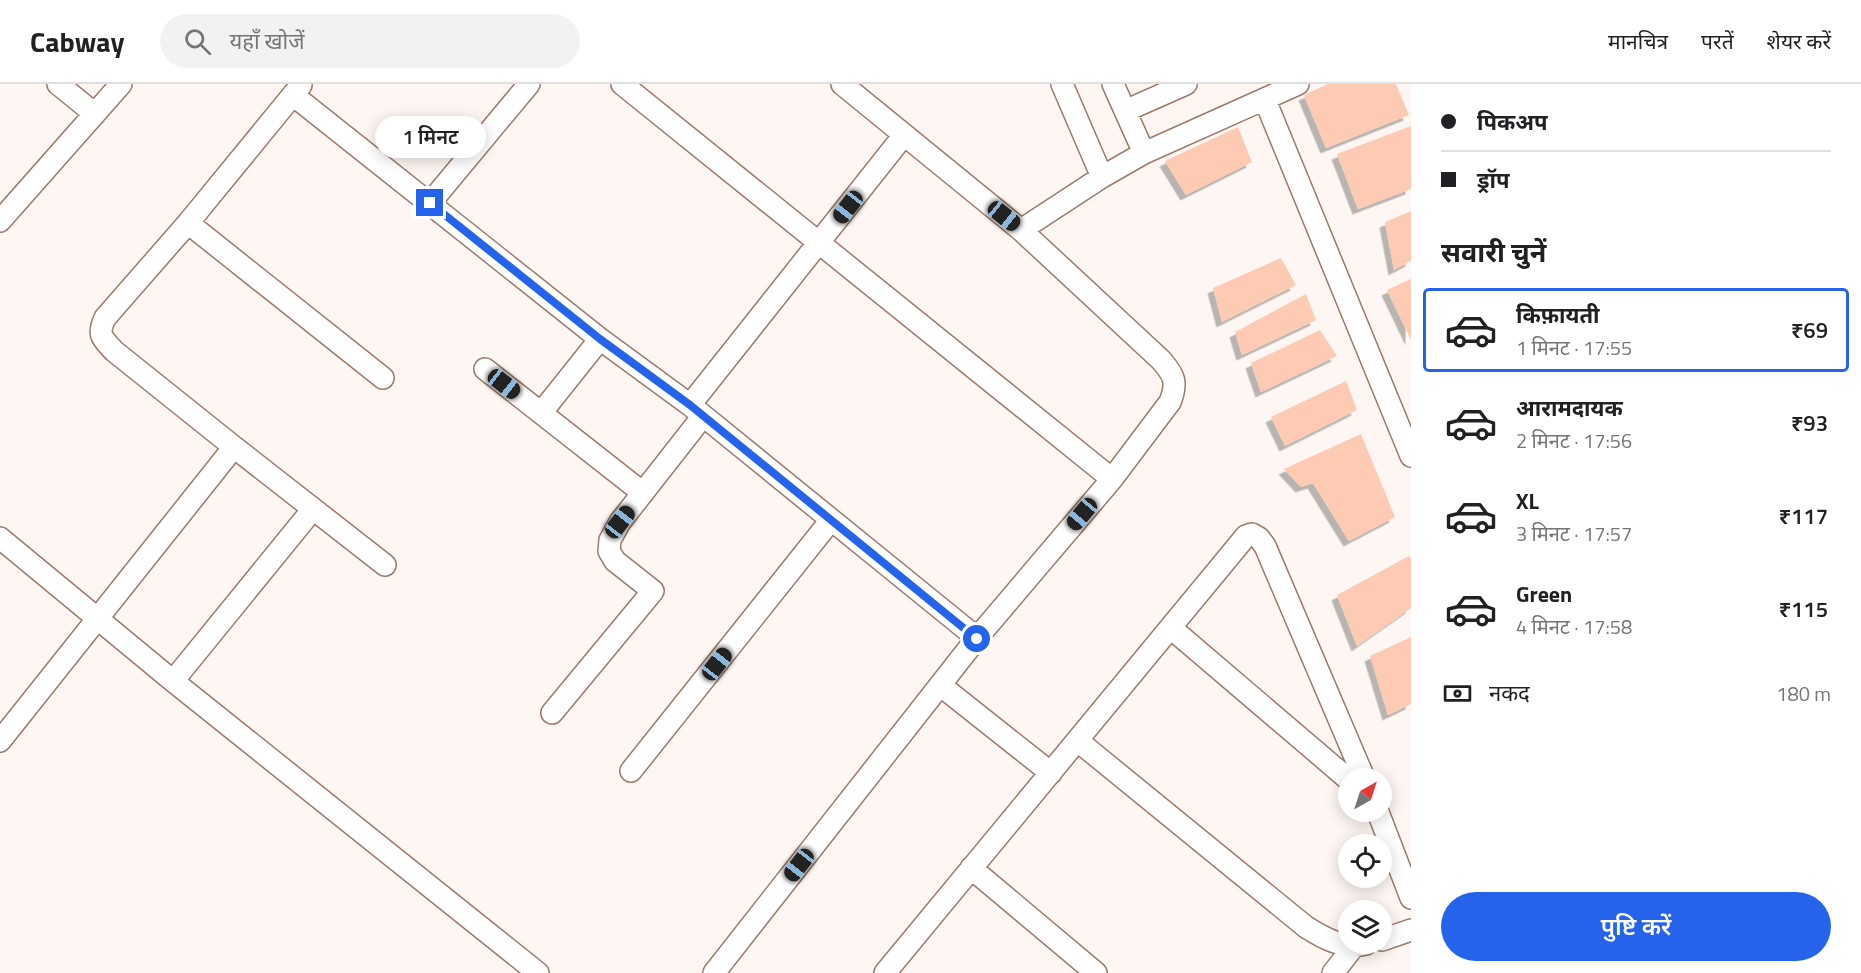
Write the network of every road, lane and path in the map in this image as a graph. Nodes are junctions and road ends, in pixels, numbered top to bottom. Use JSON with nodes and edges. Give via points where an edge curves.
{"nodes":[{"id":1,"x":58,"y":84,"type":"edge"},
{"id":2,"x":121,"y":84,"type":"edge"},
{"id":3,"x":529,"y":84,"type":"edge"},
{"id":4,"x":622,"y":84,"type":"edge"},
{"id":5,"x":842,"y":84,"type":"edge"},
{"id":6,"x":1062,"y":84,"type":"edge"},
{"id":7,"x":1113,"y":84,"type":"edge"},
{"id":8,"x":1186,"y":84,"type":"edge"},
{"id":9,"x":1298,"y":84,"type":"edge"},
{"id":10,"x":298,"y":90,"type":"edge"},
{"id":11,"x":1265,"y":100,"type":"junction"},
{"id":12,"x":1125,"y":111,"type":"junction"},
{"id":13,"x":95,"y":114,"type":"junction"},
{"id":14,"x":904,"y":135,"type":"junction"},
{"id":15,"x":1144,"y":153,"type":"junction"},
{"id":16,"x":1102,"y":177,"type":"junction"},
{"id":17,"x":430,"y":203,"type":"junction"},
{"id":18,"x":0,"y":222,"type":"edge"},
{"id":19,"x":188,"y":223,"type":"junction"},
{"id":20,"x":1021,"y":230,"type":"junction"},
{"id":21,"x":820,"y":243,"type":"junction"},
{"id":22,"x":600,"y":339,"type":"junction"},
{"id":23,"x":485,"y":369,"type":"dead end"},
{"id":24,"x":383,"y":378,"type":"dead end"},
{"id":25,"x":697,"y":410,"type":"junction"},
{"id":26,"x":541,"y":413,"type":"junction"},
{"id":27,"x":234,"y":447,"type":"junction"},
{"id":28,"x":1411,"y":456,"type":"edge"},
{"id":29,"x":1112,"y":479,"type":"junction"},
{"id":30,"x":643,"y":493,"type":"junction"},
{"id":31,"x":313,"y":509,"type":"junction"},
{"id":32,"x":831,"y":520,"type":"junction"},
{"id":33,"x":0,"y":538,"type":"edge"},
{"id":34,"x":385,"y":565,"type":"dead end"},
{"id":35,"x":99,"y":617,"type":"junction"},
{"id":36,"x":1171,"y":628,"type":"junction"},
{"id":37,"x":977,"y":639,"type":"junction"},
{"id":38,"x":173,"y":681,"type":"junction"},
{"id":39,"x":940,"y":685,"type":"junction"},
{"id":40,"x":552,"y":713,"type":"dead end"},
{"id":41,"x":0,"y":741,"type":"edge"},
{"id":42,"x":1078,"y":741,"type":"junction"},
{"id":43,"x":1360,"y":768,"type":"edge"},
{"id":44,"x":1338,"y":770,"type":"edge"},
{"id":45,"x":631,"y":771,"type":"dead end"},
{"id":46,"x":1051,"y":773,"type":"junction"},
{"id":47,"x":1381,"y":822,"type":"edge"},
{"id":48,"x":971,"y":868,"type":"junction"},
{"id":49,"x":1411,"y":898,"type":"edge"},
{"id":50,"x":1411,"y":930,"type":"edge"},
{"id":51,"x":1392,"y":937,"type":"edge"},
{"id":52,"x":1338,"y":942,"type":"edge"},
{"id":53,"x":1351,"y":954,"type":"edge"},
{"id":54,"x":538,"y":973,"type":"edge"},
{"id":55,"x":714,"y":973,"type":"edge"},
{"id":56,"x":885,"y":973,"type":"edge"},
{"id":57,"x":1096,"y":973,"type":"edge"},
{"id":58,"x":1333,"y":973,"type":"edge"}],
"edges":[{"from":1,"to":13,"type":"street"},
{"from":2,"to":13,"type":"street"},
{"from":3,"to":17,"type":"street"},
{"from":4,"to":21,"type":"street"},
{"from":5,"to":14,"type":"street"},
{"from":6,"to":16,"type":"street"},
{"from":7,"to":12,"type":"street"},
{"from":8,"to":12,"type":"street"},
{"from":9,"to":11,"type":"street"},
{"from":10,"to":17,"type":"street"},
{"from":10,"to":19,"type":"street"},
{"from":11,"to":15,"type":"street"},
{"from":11,"to":28,"type":"street"},
{"from":12,"to":15,"type":"street"},
{"from":13,"to":18,"type":"street"},
{"from":14,"to":20,"type":"street"},
{"from":14,"to":21,"type":"street"},
{"from":15,"to":16,"type":"street"},
{"from":16,"to":20,"type":"street"},
{"from":17,"to":22,"type":"street"},
{"from":19,"to":24,"type":"street"},
{"from":19,"to":27,"type":"street","via":[[100,328],[103,339],[114,351]]},
{"from":20,"to":29,"type":"street","via":[[1161,360],[1174,380],[1170,402]]},
{"from":21,"to":25,"type":"street"},
{"from":21,"to":29,"type":"street"},
{"from":22,"to":25,"type":"street"},
{"from":22,"to":26,"type":"street"},
{"from":23,"to":26,"type":"street"},
{"from":25,"to":30,"type":"street"},
{"from":25,"to":32,"type":"street"},
{"from":26,"to":30,"type":"street"},
{"from":27,"to":31,"type":"street"},
{"from":27,"to":35,"type":"street"},
{"from":29,"to":37,"type":"street"},
{"from":30,"to":40,"type":"street","via":[[620,522],[609,551],[615,561],[653,591]]},
{"from":31,"to":34,"type":"street"},
{"from":31,"to":38,"type":"street"},
{"from":32,"to":37,"type":"street"},
{"from":32,"to":45,"type":"street"},
{"from":33,"to":35,"type":"street"},
{"from":35,"to":38,"type":"street"},
{"from":35,"to":41,"type":"street"},
{"from":36,"to":42,"type":"street"},
{"from":36,"to":43,"type":"street","via":[[1246,536],[1259,538]]},
{"from":36,"to":44,"type":"street"},
{"from":37,"to":39,"type":"street"},
{"from":38,"to":54,"type":"street"},
{"from":39,"to":46,"type":"street"},
{"from":39,"to":55,"type":"street"},
{"from":42,"to":46,"type":"street"},
{"from":42,"to":52,"type":"street","via":[[1306,927]]},
{"from":46,"to":48,"type":"street"},
{"from":47,"to":49,"type":"street"},
{"from":48,"to":56,"type":"street"},
{"from":48,"to":57,"type":"street"},
{"from":50,"to":51,"type":"street"},
{"from":53,"to":58,"type":"street"}]}
